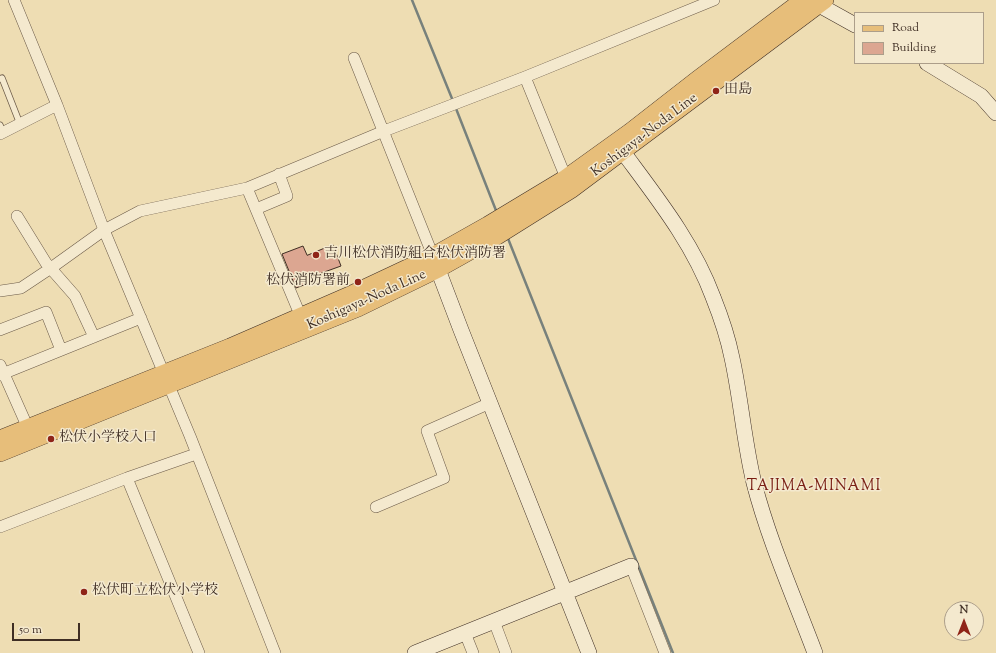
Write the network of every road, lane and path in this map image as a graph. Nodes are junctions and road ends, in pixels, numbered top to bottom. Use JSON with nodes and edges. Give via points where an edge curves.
{"nodes":[{"id":1,"x":14,"y":0,"type":"edge"},
{"id":2,"x":714,"y":0,"type":"edge"},
{"id":3,"x":814,"y":1,"type":"edge"},
{"id":4,"x":854,"y":24,"type":"edge"},
{"id":5,"x":354,"y":58,"type":"dead end"},
{"id":6,"x":929,"y":64,"type":"edge"},
{"id":7,"x":525,"y":77,"type":"junction"},
{"id":8,"x":0,"y":78,"type":"edge"},
{"id":9,"x":57,"y":105,"type":"junction"},
{"id":10,"x":996,"y":113,"type":"edge"},
{"id":11,"x":20,"y":124,"type":"junction"},
{"id":12,"x":1,"y":130,"type":"edge"},
{"id":13,"x":384,"y":132,"type":"junction"},
{"id":14,"x":623,"y":152,"type":"junction"},
{"id":15,"x":280,"y":174,"type":"junction"},
{"id":16,"x":566,"y":178,"type":"junction"},
{"id":17,"x":247,"y":188,"type":"junction"},
{"id":18,"x":256,"y":209,"type":"junction"},
{"id":19,"x":17,"y":216,"type":"dead end"},
{"id":20,"x":104,"y":230,"type":"junction"},
{"id":21,"x":435,"y":262,"type":"junction"},
{"id":22,"x":51,"y":268,"type":"junction"},
{"id":23,"x":0,"y":291,"type":"edge"},
{"id":24,"x":301,"y":317,"type":"junction"},
{"id":25,"x":141,"y":318,"type":"junction"},
{"id":26,"x":0,"y":330,"type":"edge"},
{"id":27,"x":94,"y":337,"type":"junction"},
{"id":28,"x":61,"y":350,"type":"junction"},
{"id":29,"x":1,"y":371,"type":"edge"},
{"id":30,"x":166,"y":379,"type":"junction"},
{"id":31,"x":490,"y":404,"type":"junction"},
{"id":32,"x":28,"y":428,"type":"junction"},
{"id":33,"x":0,"y":439,"type":"edge"},
{"id":34,"x":0,"y":453,"type":"edge"},
{"id":35,"x":196,"y":454,"type":"junction"},
{"id":36,"x":127,"y":478,"type":"junction"},
{"id":37,"x":376,"y":507,"type":"dead end"},
{"id":38,"x":0,"y":527,"type":"edge"},
{"id":39,"x":631,"y":566,"type":"joint"},
{"id":40,"x":564,"y":593,"type":"junction"},
{"id":41,"x":494,"y":621,"type":"junction"},
{"id":42,"x":465,"y":633,"type":"junction"},
{"id":43,"x":432,"y":650,"type":"edge"},
{"id":44,"x":200,"y":653,"type":"edge"},
{"id":45,"x":275,"y":653,"type":"edge"},
{"id":46,"x":415,"y":653,"type":"edge"},
{"id":47,"x":473,"y":653,"type":"edge"},
{"id":48,"x":506,"y":653,"type":"edge"},
{"id":49,"x":588,"y":653,"type":"edge"},
{"id":50,"x":665,"y":653,"type":"edge"},
{"id":51,"x":815,"y":653,"type":"edge"}],
"edges":[{"from":1,"to":9,"type":"street"},
{"from":2,"to":7,"type":"street"},
{"from":3,"to":4,"type":"street"},
{"from":3,"to":14,"type":"main road","name":"Koshigaya-Noda Line"},
{"from":3,"to":16,"type":"main road","name":"Koshigaya-Noda Line","via":[[698,79]]},
{"from":5,"to":13,"type":"street"},
{"from":6,"to":10,"type":"street","via":[[976,93]]},
{"from":7,"to":13,"type":"street"},
{"from":7,"to":16,"type":"street"},
{"from":8,"to":11,"type":"lane"},
{"from":9,"to":11,"type":"street"},
{"from":9,"to":20,"type":"street"},
{"from":11,"to":12,"type":"street"},
{"from":13,"to":15,"type":"street"},
{"from":13,"to":21,"type":"street"},
{"from":14,"to":21,"type":"main road","name":"Koshigaya-Noda Line","via":[[572,189],[497,236]]},
{"from":14,"to":51,"type":"street","via":[[680,231],[713,297],[732,357],[748,454],[761,507]]},
{"from":15,"to":17,"type":"street"},
{"from":15,"to":18,"type":"street","via":[[287,196]]},
{"from":16,"to":21,"type":"main road","name":"Koshigaya-Noda Line","via":[[488,225]]},
{"from":17,"to":18,"type":"street"},
{"from":17,"to":20,"type":"street","via":[[140,211]]},
{"from":18,"to":24,"type":"street"},
{"from":19,"to":22,"type":"street"},
{"from":20,"to":22,"type":"street"},
{"from":20,"to":25,"type":"street"},
{"from":21,"to":24,"type":"main road","name":"Koshigaya-Noda Line","via":[[377,283]]},
{"from":21,"to":30,"type":"main road","name":"Koshigaya-Noda Line","via":[[358,308]]},
{"from":21,"to":31,"type":"street"},
{"from":22,"to":23,"type":"street","via":[[21,288]]},
{"from":22,"to":27,"type":"street","via":[[75,296]]},
{"from":24,"to":30,"type":"main road","name":"Koshigaya-Noda Line"},
{"from":25,"to":27,"type":"street"},
{"from":25,"to":30,"type":"street"},
{"from":26,"to":28,"type":"street","via":[[46,312]]},
{"from":27,"to":28,"type":"street"},
{"from":28,"to":29,"type":"street"},
{"from":29,"to":32,"type":"street"},
{"from":30,"to":32,"type":"main road","name":"Koshigaya-Noda Line"},
{"from":30,"to":34,"type":"main road","name":"Koshigaya-Noda Line"},
{"from":30,"to":35,"type":"street"},
{"from":31,"to":37,"type":"street","via":[[427,431],[444,478]]},
{"from":31,"to":40,"type":"street"},
{"from":32,"to":33,"type":"main road","name":"Koshigaya-Noda Line"},
{"from":35,"to":36,"type":"street"},
{"from":35,"to":45,"type":"street"},
{"from":36,"to":38,"type":"street"},
{"from":36,"to":44,"type":"street"},
{"from":39,"to":40,"type":"street"},
{"from":39,"to":50,"type":"street"},
{"from":40,"to":41,"type":"street"},
{"from":40,"to":49,"type":"street"},
{"from":41,"to":42,"type":"street"},
{"from":41,"to":48,"type":"street"},
{"from":42,"to":43,"type":"street"},
{"from":42,"to":47,"type":"street"},
{"from":43,"to":46,"type":"street"}]}
